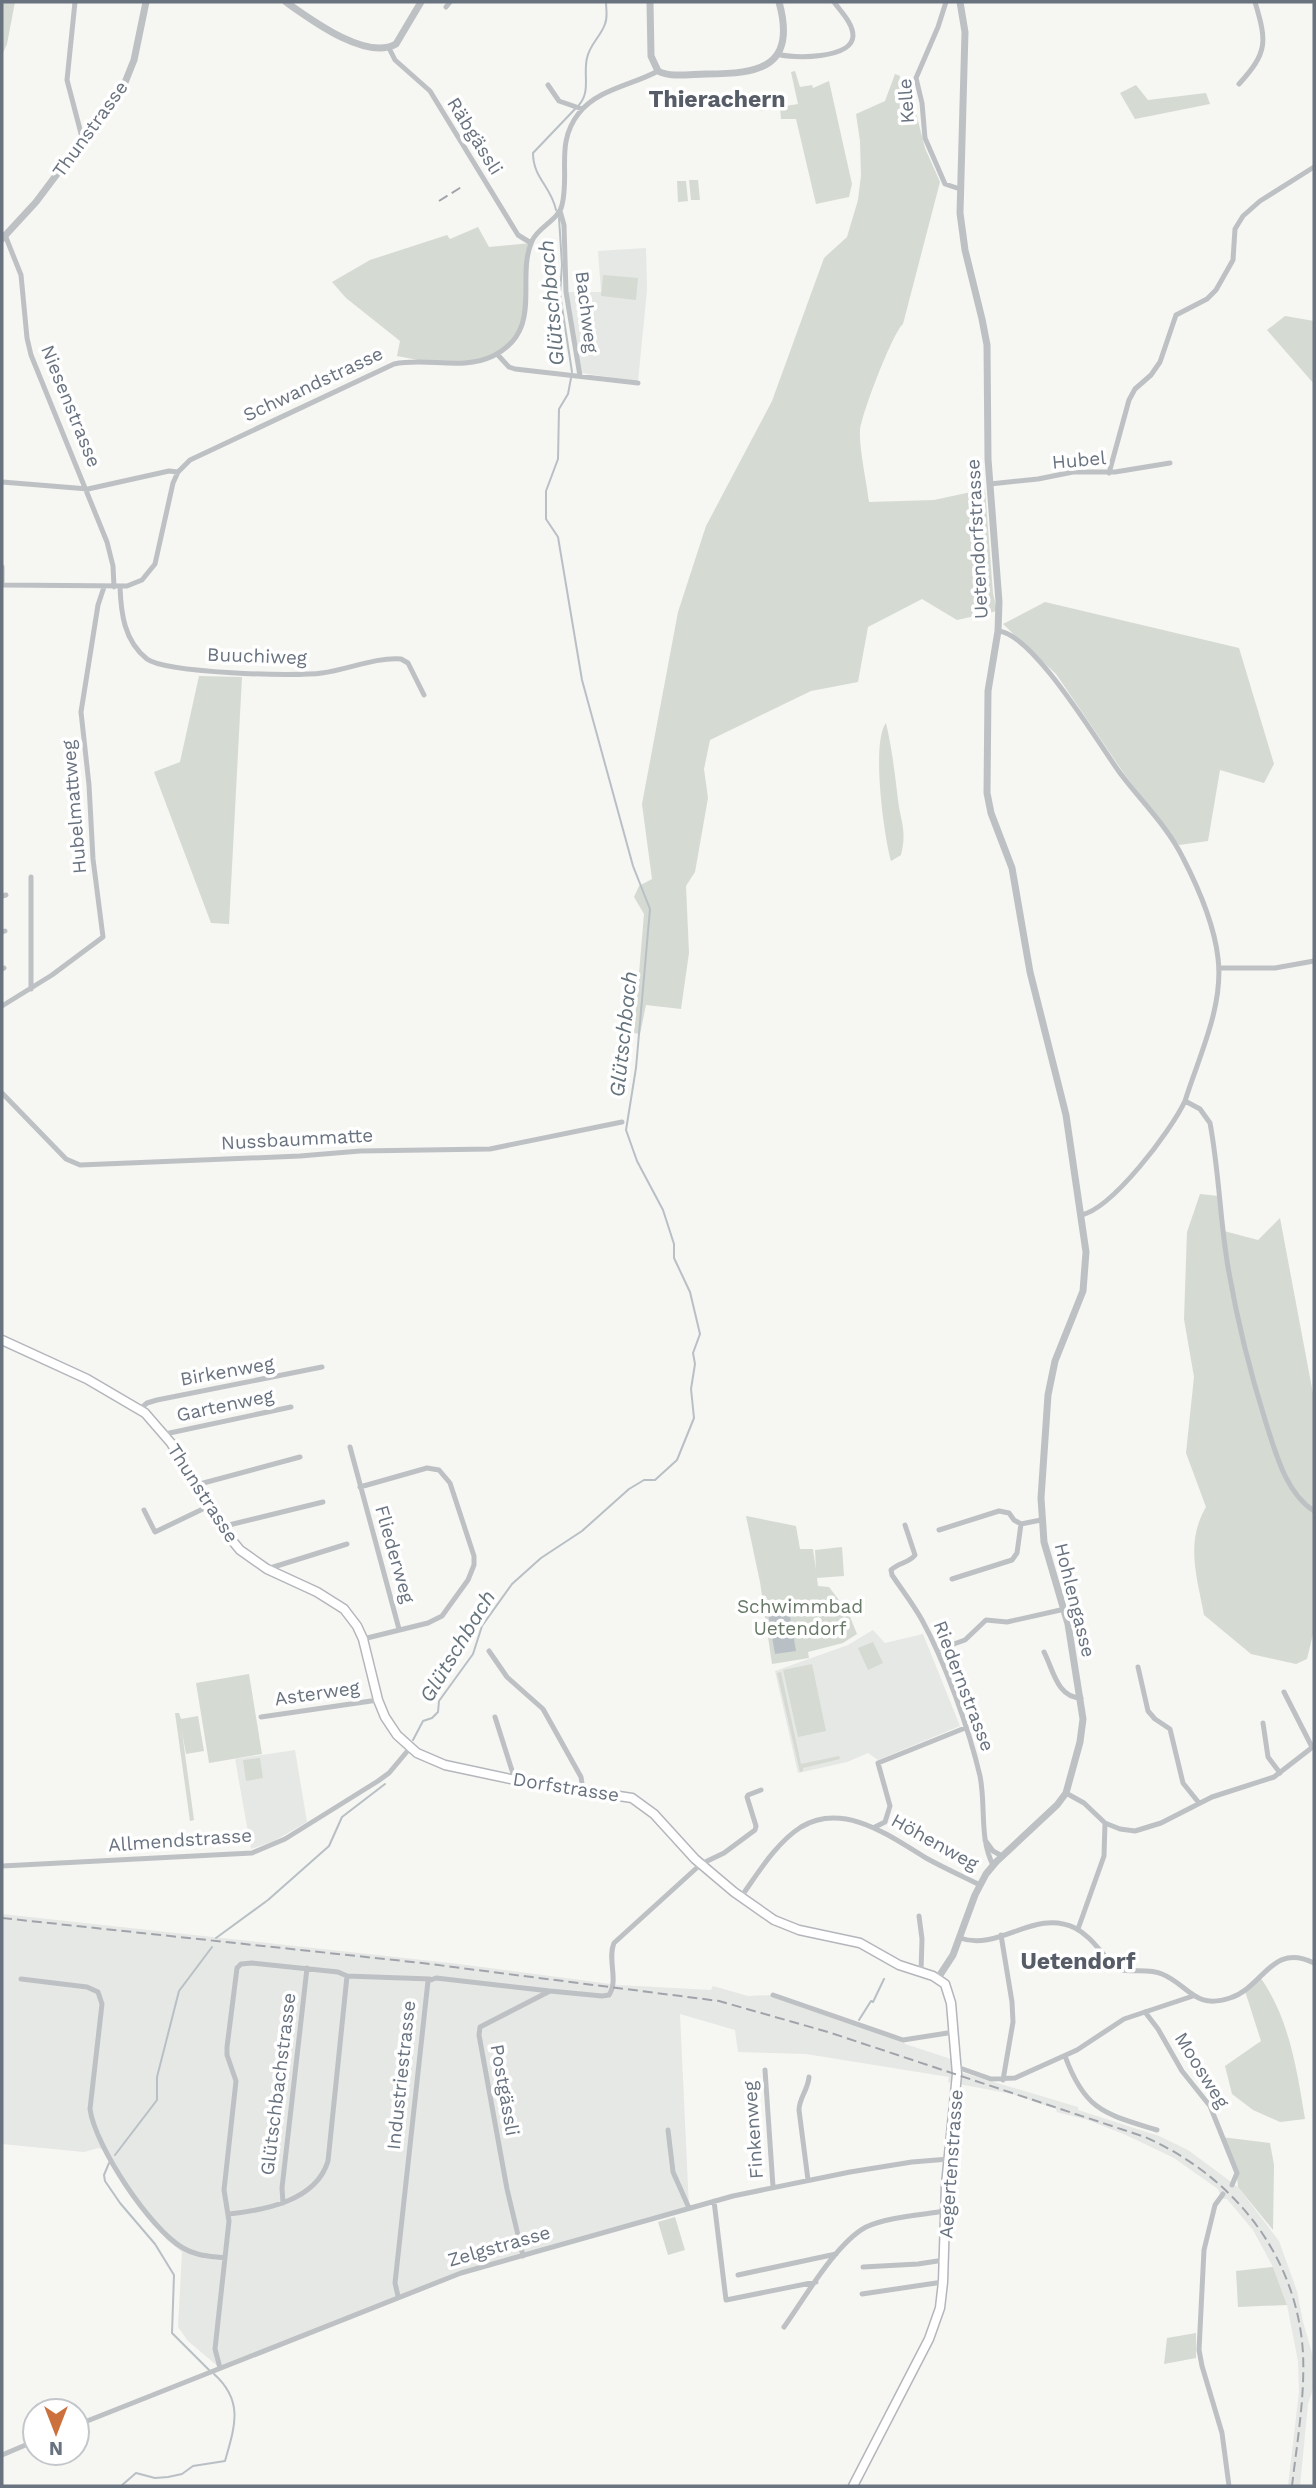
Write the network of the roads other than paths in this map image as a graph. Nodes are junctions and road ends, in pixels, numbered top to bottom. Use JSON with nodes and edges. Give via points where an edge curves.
{"nodes":[{"id":1,"x":75,"y":2,"type":"edge"},
{"id":2,"x":146,"y":2,"type":"edge"},
{"id":3,"x":286,"y":2,"type":"edge"},
{"id":4,"x":421,"y":2,"type":"edge"},
{"id":5,"x":650,"y":2,"type":"edge"},
{"id":6,"x":779,"y":2,"type":"edge"},
{"id":7,"x":834,"y":2,"type":"edge"},
{"id":8,"x":946,"y":2,"type":"edge"},
{"id":9,"x":960,"y":2,"type":"edge"},
{"id":10,"x":1255,"y":2,"type":"edge"},
{"id":11,"x":389,"y":48,"type":"junction"},
{"id":12,"x":777,"y":54,"type":"junction"},
{"id":13,"x":658,"y":71,"type":"junction"},
{"id":14,"x":1239,"y":84,"type":"dead end"},
{"id":15,"x":548,"y":85,"type":"dead end"},
{"id":16,"x":580,"y":108,"type":"junction"},
{"id":17,"x":83,"y":141,"type":"junction"},
{"id":18,"x":1314,"y":167,"type":"edge"},
{"id":19,"x":960,"y":189,"type":"junction"},
{"id":20,"x":560,"y":211,"type":"junction"},
{"id":21,"x":4,"y":237,"type":"edge"},
{"id":22,"x":531,"y":243,"type":"junction"},
{"id":23,"x":496,"y":354,"type":"junction"},
{"id":24,"x":577,"y":375,"type":"junction"},
{"id":25,"x":638,"y":383,"type":"dead end"},
{"id":26,"x":1170,"y":463,"type":"dead end"},
{"id":27,"x":178,"y":472,"type":"junction"},
{"id":28,"x":1109,"y":472,"type":"junction"},
{"id":29,"x":2,"y":482,"type":"edge"},
{"id":30,"x":990,"y":484,"type":"junction"},
{"id":31,"x":88,"y":489,"type":"junction"},
{"id":32,"x":2,"y":567,"type":"edge"},
{"id":33,"x":2,"y":585,"type":"edge"},
{"id":34,"x":104,"y":587,"type":"junction"},
{"id":35,"x":117,"y":587,"type":"junction"},
{"id":36,"x":998,"y":631,"type":"junction"},
{"id":37,"x":424,"y":695,"type":"dead end"},
{"id":38,"x":31,"y":877,"type":"dead end"},
{"id":39,"x":1314,"y":961,"type":"edge"},
{"id":40,"x":1219,"y":968,"type":"junction"},
{"id":41,"x":31,"y":989,"type":"junction"},
{"id":42,"x":2,"y":1006,"type":"edge"},
{"id":43,"x":2,"y":1093,"type":"edge"},
{"id":44,"x":1185,"y":1101,"type":"junction"},
{"id":45,"x":622,"y":1122,"type":"dead end"},
{"id":46,"x":1081,"y":1215,"type":"junction"},
{"id":47,"x":2,"y":1340,"type":"edge"},
{"id":48,"x":322,"y":1367,"type":"dead end"},
{"id":49,"x":291,"y":1407,"type":"dead end"},
{"id":50,"x":140,"y":1409,"type":"junction"},
{"id":51,"x":164,"y":1434,"type":"junction"},
{"id":52,"x":350,"y":1447,"type":"dead end"},
{"id":53,"x":300,"y":1457,"type":"dead end"},
{"id":54,"x":196,"y":1485,"type":"junction"},
{"id":55,"x":360,"y":1487,"type":"junction"},
{"id":56,"x":323,"y":1502,"type":"dead end"},
{"id":57,"x":209,"y":1506,"type":"junction"},
{"id":58,"x":144,"y":1510,"type":"dead end"},
{"id":59,"x":1314,"y":1511,"type":"edge"},
{"id":60,"x":1041,"y":1520,"type":"junction"},
{"id":61,"x":1021,"y":1524,"type":"junction"},
{"id":62,"x":905,"y":1525,"type":"dead end"},
{"id":63,"x":221,"y":1527,"type":"junction"},
{"id":64,"x":939,"y":1530,"type":"dead end"},
{"id":65,"x":347,"y":1544,"type":"dead end"},
{"id":66,"x":267,"y":1569,"type":"junction"},
{"id":67,"x":953,"y":1579,"type":"dead end"},
{"id":68,"x":1065,"y":1609,"type":"junction"},
{"id":69,"x":399,"y":1629,"type":"junction"},
{"id":70,"x":363,"y":1639,"type":"junction"},
{"id":71,"x":937,"y":1650,"type":"junction"},
{"id":72,"x":489,"y":1651,"type":"dead end"},
{"id":73,"x":1044,"y":1651,"type":"dead end"},
{"id":74,"x":1138,"y":1667,"type":"dead end"},
{"id":75,"x":1284,"y":1692,"type":"dead end"},
{"id":76,"x":1081,"y":1698,"type":"junction"},
{"id":77,"x":378,"y":1700,"type":"junction"},
{"id":78,"x":261,"y":1717,"type":"dead end"},
{"id":79,"x":495,"y":1717,"type":"dead end"},
{"id":80,"x":1263,"y":1723,"type":"dead end"},
{"id":81,"x":965,"y":1728,"type":"junction"},
{"id":82,"x":1313,"y":1747,"type":"edge"},
{"id":83,"x":410,"y":1748,"type":"junction"},
{"id":84,"x":1280,"y":1773,"type":"junction"},
{"id":85,"x":515,"y":1780,"type":"junction"},
{"id":86,"x":583,"y":1790,"type":"junction"},
{"id":87,"x":761,"y":1790,"type":"dead end"},
{"id":88,"x":1066,"y":1793,"type":"junction"},
{"id":89,"x":1199,"y":1802,"type":"junction"},
{"id":90,"x":1105,"y":1824,"type":"junction"},
{"id":91,"x":875,"y":1827,"type":"junction"},
{"id":92,"x":985,"y":1840,"type":"junction"},
{"id":93,"x":1002,"y":1856,"type":"junction"},
{"id":94,"x":701,"y":1864,"type":"junction"},
{"id":95,"x":993,"y":1865,"type":"junction"},
{"id":96,"x":2,"y":1866,"type":"edge"},
{"id":97,"x":980,"y":1885,"type":"junction"},
{"id":98,"x":741,"y":1897,"type":"junction"},
{"id":99,"x":919,"y":1916,"type":"dead end"},
{"id":100,"x":1077,"y":1929,"type":"junction"},
{"id":101,"x":1002,"y":1935,"type":"junction"},
{"id":102,"x":960,"y":1938,"type":"junction"},
{"id":103,"x":1314,"y":1963,"type":"edge"},
{"id":104,"x":307,"y":1968,"type":"junction"},
{"id":105,"x":921,"y":1972,"type":"junction"},
{"id":106,"x":347,"y":1976,"type":"junction"},
{"id":107,"x":938,"y":1978,"type":"junction"},
{"id":108,"x":21,"y":1979,"type":"dead end"},
{"id":109,"x":430,"y":1979,"type":"junction"},
{"id":110,"x":551,"y":1991,"type":"junction"},
{"id":111,"x":773,"y":1995,"type":"dead end"},
{"id":112,"x":1193,"y":1996,"type":"junction"},
{"id":113,"x":1145,"y":2012,"type":"junction"},
{"id":114,"x":954,"y":2032,"type":"junction"},
{"id":115,"x":1065,"y":2056,"type":"junction"},
{"id":116,"x":957,"y":2067,"type":"junction"},
{"id":117,"x":765,"y":2070,"type":"dead end"},
{"id":118,"x":809,"y":2077,"type":"dead end"},
{"id":119,"x":1003,"y":2080,"type":"junction"},
{"id":120,"x":668,"y":2130,"type":"dead end"},
{"id":121,"x":1157,"y":2130,"type":"dead end"},
{"id":122,"x":949,"y":2159,"type":"junction"},
{"id":123,"x":808,"y":2180,"type":"junction"},
{"id":124,"x":1232,"y":2185,"type":"dead end"},
{"id":125,"x":773,"y":2187,"type":"junction"},
{"id":126,"x":1223,"y":2194,"type":"dead end"},
{"id":127,"x":713,"y":2201,"type":"junction"},
{"id":128,"x":283,"y":2203,"type":"junction"},
{"id":129,"x":689,"y":2208,"type":"junction"},
{"id":130,"x":945,"y":2211,"type":"junction"},
{"id":131,"x":229,"y":2214,"type":"junction"},
{"id":132,"x":836,"y":2254,"type":"junction"},
{"id":133,"x":523,"y":2256,"type":"junction"},
{"id":134,"x":225,"y":2258,"type":"junction"},
{"id":135,"x":944,"y":2260,"type":"junction"},
{"id":136,"x":863,"y":2267,"type":"dead end"},
{"id":137,"x":738,"y":2275,"type":"dead end"},
{"id":138,"x":816,"y":2282,"type":"junction"},
{"id":139,"x":943,"y":2282,"type":"junction"},
{"id":140,"x":862,"y":2294,"type":"dead end"},
{"id":141,"x":398,"y":2296,"type":"junction"},
{"id":142,"x":784,"y":2326,"type":"dead end"},
{"id":143,"x":218,"y":2368,"type":"junction"},
{"id":144,"x":91,"y":2418,"type":"edge"},
{"id":145,"x":21,"y":2447,"type":"edge"},
{"id":146,"x":2,"y":2455,"type":"edge"},
{"id":147,"x":853,"y":2486,"type":"edge"},
{"id":148,"x":1229,"y":2486,"type":"edge"}],
"edges":[{"from":1,"to":17,"type":"street","via":[[67,80]]},
{"from":2,"to":17,"type":"street","name":"Thunstrasse","via":[[129,75]]},
{"from":3,"to":11,"type":"street","via":[[349,40]]},
{"from":4,"to":11,"type":"street","via":[[399,41]]},
{"from":5,"to":13,"type":"street","via":[[651,56]]},
{"from":6,"to":12,"type":"street","via":[[785,31]]},
{"from":7,"to":12,"type":"street","via":[[852,30],[849,46],[818,55]]},
{"from":8,"to":19,"type":"street","name":"Kelle","via":[[916,83],[927,144],[946,184]]},
{"from":9,"to":19,"type":"street","name":"Uetendorfstrasse","via":[[965,32]]},
{"from":10,"to":14,"type":"street","via":[[1264,50]]},
{"from":11,"to":22,"type":"street","name":"Räbgässli","via":[[395,60],[430,91],[518,235]]},
{"from":12,"to":13,"type":"street","via":[[762,67],[744,73],[670,75]]},
{"from":13,"to":16,"type":"street"},
{"from":15,"to":16,"type":"street","via":[[559,101]]},
{"from":16,"to":20,"type":"street","via":[[566,138]]},
{"from":17,"to":21,"type":"street","name":"Thunstrasse"},
{"from":18,"to":28,"type":"street","via":[[1260,201],[1237,224],[1233,261],[1216,290],[1176,315],[1160,362],[1132,395]]},
{"from":19,"to":30,"type":"street","name":"Uetendorfstrasse","via":[[962,238],[987,345]]},
{"from":20,"to":22,"type":"street"},
{"from":20,"to":24,"type":"street","name":"Bachweg"},
{"from":21,"to":31,"type":"street","name":"Niesenstrasse","via":[[21,275],[29,348]]},
{"from":22,"to":23,"type":"street","via":[[523,322]]},
{"from":23,"to":24,"type":"street","via":[[515,369]]},
{"from":23,"to":27,"type":"street","name":"Schwandstrasse","via":[[463,363],[408,361],[384,367],[203,453]]},
{"from":24,"to":25,"type":"street"},
{"from":26,"to":28,"type":"street","name":"Hubel"},
{"from":27,"to":31,"type":"street"},
{"from":27,"to":35,"type":"street","via":[[155,564],[142,580]]},
{"from":28,"to":30,"type":"street","name":"Hubel","via":[[1073,472]]},
{"from":29,"to":31,"type":"street"},
{"from":30,"to":36,"type":"street","name":"Uetendorfstrasse"},
{"from":31,"to":35,"type":"street","name":"Niesenstrasse","via":[[110,548]]},
{"from":32,"to":33,"type":"street"},
{"from":33,"to":34,"type":"street"},
{"from":34,"to":35,"type":"street"},
{"from":34,"to":41,"type":"street","name":"Hubelmattweg","via":[[81,712],[103,937]]},
{"from":35,"to":37,"type":"street","name":"Buuchiweg","via":[[123,624],[152,662],[200,670],[312,674],[401,659],[408,663]]},
{"from":36,"to":40,"type":"street","via":[[1011,634],[1059,684],[1176,846],[1208,913]]},
{"from":36,"to":46,"type":"street","name":"Uetendorfstrasse","via":[[988,691],[988,800],[1012,868],[1030,972],[1072,1150]]},
{"from":38,"to":41,"type":"street"},
{"from":39,"to":40,"type":"street","via":[[1275,968]]},
{"from":40,"to":44,"type":"street","via":[[1212,1016]]},
{"from":41,"to":42,"type":"street"},
{"from":43,"to":45,"type":"street","name":"Nussbaummatte","via":[[66,1159],[80,1165],[490,1149]]},
{"from":44,"to":46,"type":"street","via":[[1152,1153],[1098,1208]]},
{"from":44,"to":59,"type":"street","via":[[1200,1109],[1210,1123],[1228,1268],[1245,1356],[1287,1478]]},
{"from":46,"to":60,"type":"street","name":"Hohlengasse","via":[[1087,1260],[1083,1291],[1055,1361],[1048,1395]]},
{"from":47,"to":50,"type":"main road","name":"Thunstrasse"},
{"from":48,"to":50,"type":"street","name":"Birkenweg","via":[[157,1400]]},
{"from":49,"to":51,"type":"street","name":"Gartenweg"},
{"from":50,"to":51,"type":"main road","name":"Thunstrasse"},
{"from":51,"to":54,"type":"main road","name":"Thunstrasse"},
{"from":52,"to":55,"type":"street","name":"Fliederweg"},
{"from":53,"to":54,"type":"street"},
{"from":54,"to":57,"type":"main road","name":"Thunstrasse"},
{"from":55,"to":69,"type":"street","name":"Fliederweg"},
{"from":55,"to":69,"type":"street","name":"Fliederweg","via":[[427,1468],[439,1470],[450,1483],[472,1548],[472,1572],[446,1612],[435,1621]]},
{"from":56,"to":63,"type":"street"},
{"from":57,"to":58,"type":"street","via":[[155,1532]]},
{"from":57,"to":63,"type":"main road","name":"Thunstrasse"},
{"from":60,"to":61,"type":"street"},
{"from":60,"to":68,"type":"street","name":"Hohlengasse"},
{"from":61,"to":64,"type":"street","via":[[999,1511]]},
{"from":61,"to":67,"type":"street","via":[[1012,1560]]},
{"from":62,"to":71,"type":"street","name":"Riedernstrasse","via":[[915,1555],[894,1567],[892,1575]]},
{"from":63,"to":66,"type":"main road","name":"Thunstrasse","via":[[240,1550]]},
{"from":65,"to":66,"type":"street"},
{"from":66,"to":70,"type":"main road","name":"Thunstrasse","via":[[338,1604]]},
{"from":68,"to":71,"type":"street","via":[[1007,1622],[986,1620],[965,1640]]},
{"from":68,"to":76,"type":"street","name":"Hohlengasse"},
{"from":69,"to":70,"type":"street","name":"Fliederweg"},
{"from":70,"to":77,"type":"main road","name":"Thunstrasse"},
{"from":71,"to":81,"type":"street","name":"Riedernstrasse"},
{"from":72,"to":86,"type":"street","via":[[507,1677],[543,1709],[581,1777]]},
{"from":73,"to":76,"type":"street","via":[[1062,1690]]},
{"from":74,"to":89,"type":"street","via":[[1148,1711],[1170,1729],[1184,1783]]},
{"from":75,"to":82,"type":"street"},
{"from":76,"to":88,"type":"street","name":"Hohlengasse","via":[[1082,1734]]},
{"from":77,"to":78,"type":"street","name":"Asterweg"},
{"from":77,"to":83,"type":"main road","name":"Thunstrasse","via":[[389,1724]]},
{"from":79,"to":85,"type":"street"},
{"from":80,"to":84,"type":"street","via":[[1268,1757]]},
{"from":81,"to":91,"type":"street","via":[[878,1763],[890,1806],[885,1822]]},
{"from":81,"to":92,"type":"street","name":"Riedernstrasse","via":[[982,1785]]},
{"from":82,"to":84,"type":"street"},
{"from":83,"to":85,"type":"main road","name":"Dorfstrasse","via":[[445,1765]]},
{"from":83,"to":96,"type":"street","name":"Allmendstrasse","via":[[389,1773],[368,1788],[285,1839],[252,1853]]},
{"from":84,"to":89,"type":"street"},
{"from":85,"to":86,"type":"main road","name":"Dorfstrasse"},
{"from":86,"to":94,"type":"main road","name":"Dorfstrasse","via":[[636,1800]]},
{"from":87,"to":94,"type":"street","via":[[747,1797],[755,1830]]},
{"from":88,"to":90,"type":"street"},
{"from":88,"to":93,"type":"street","name":"Hohlengasse"},
{"from":89,"to":90,"type":"street","via":[[1143,1829],[1129,1831]]},
{"from":90,"to":100,"type":"street","via":[[1104,1856]]},
{"from":91,"to":97,"type":"street","name":"Höhenweg"},
{"from":91,"to":98,"type":"street","name":"Höhenweg","via":[[829,1819],[799,1828]]},
{"from":92,"to":93,"type":"street"},
{"from":92,"to":95,"type":"street","name":"Riedernstrasse"},
{"from":93,"to":95,"type":"street","name":"Hohlengasse"},
{"from":94,"to":98,"type":"main road","name":"Dorfstrasse"},
{"from":94,"to":110,"type":"street","via":[[614,1943],[609,1995]]},
{"from":95,"to":97,"type":"street","name":"Hohlengasse"},
{"from":97,"to":102,"type":"street","name":"Hohlengasse"},
{"from":98,"to":105,"type":"main road","name":"Dorfstrasse","via":[[787,1926],[857,1942]]},
{"from":99,"to":105,"type":"street"},
{"from":100,"to":101,"type":"street","via":[[1043,1923]]},
{"from":100,"to":112,"type":"street","via":[[1115,1967],[1160,1973]]},
{"from":101,"to":102,"type":"street","via":[[977,1942]]},
{"from":101,"to":119,"type":"street","via":[[1013,2012]]},
{"from":102,"to":107,"type":"street","name":"Hohlengasse"},
{"from":103,"to":112,"type":"street","via":[[1298,1957],[1284,1959],[1233,1998],[1207,2001]]},
{"from":104,"to":106,"type":"street","name":"Glütschbachstrasse"},
{"from":104,"to":128,"type":"street","name":"Glütschbachstrasse"},
{"from":104,"to":131,"type":"street","name":"Glütschbachstrasse","via":[[244,1963],[237,1968],[227,2047],[236,2081],[224,2190]]},
{"from":105,"to":107,"type":"main road","name":"Dorfstrasse"},
{"from":106,"to":109,"type":"street","name":"Glütschbachstrasse"},
{"from":106,"to":128,"type":"street","name":"Glütschbachstrasse","via":[[328,2161],[318,2180]]},
{"from":107,"to":114,"type":"main road","via":[[949,1993]]},
{"from":108,"to":134,"type":"street","via":[[98,1992],[102,2004],[90,2109],[97,2131],[128,2189],[172,2240],[193,2253]]},
{"from":109,"to":110,"type":"street","name":"Industriestrasse"},
{"from":109,"to":141,"type":"street","name":"Industriestrasse","via":[[395,2283]]},
{"from":110,"to":133,"type":"street","name":"Postgässli","via":[[480,2027],[479,2035]]},
{"from":111,"to":114,"type":"street","via":[[903,2040]]},
{"from":112,"to":113,"type":"street"},
{"from":113,"to":115,"type":"street","via":[[1124,2019]]},
{"from":113,"to":124,"type":"street","name":"Moosweg","via":[[1210,2106],[1237,2173]]},
{"from":114,"to":116,"type":"main road"},
{"from":115,"to":119,"type":"street"},
{"from":115,"to":121,"type":"street","via":[[1074,2080],[1098,2109]]},
{"from":116,"to":119,"type":"street"},
{"from":116,"to":122,"type":"main road","name":"Aegertenstrasse"},
{"from":117,"to":125,"type":"street","name":"Finkenweg"},
{"from":118,"to":123,"type":"street","via":[[799,2106]]},
{"from":120,"to":129,"type":"street","via":[[673,2172]]},
{"from":122,"to":123,"type":"street","name":"Zelgstrasse"},
{"from":122,"to":130,"type":"main road","name":"Aegertenstrasse"},
{"from":123,"to":125,"type":"street","name":"Zelgstrasse"},
{"from":125,"to":127,"type":"street","name":"Zelgstrasse"},
{"from":126,"to":148,"type":"street","via":[[1215,2205],[1204,2250],[1199,2350],[1222,2433]]},
{"from":127,"to":129,"type":"street","name":"Zelgstrasse"},
{"from":127,"to":138,"type":"street","via":[[726,2300]]},
{"from":128,"to":131,"type":"street","name":"Glütschbachstrasse"},
{"from":129,"to":133,"type":"street","name":"Zelgstrasse"},
{"from":130,"to":132,"type":"street","via":[[867,2227]]},
{"from":130,"to":135,"type":"main road","name":"Aegertenstrasse"},
{"from":131,"to":134,"type":"street","name":"Glütschbachstrasse"},
{"from":132,"to":137,"type":"street"},
{"from":132,"to":138,"type":"street"},
{"from":133,"to":141,"type":"street","name":"Zelgstrasse"},
{"from":134,"to":143,"type":"street","name":"Glütschbachstrasse","via":[[215,2349]]},
{"from":135,"to":136,"type":"street","name":"Aegertenstrasse"},
{"from":135,"to":139,"type":"main road","name":"Aegertenstrasse"},
{"from":138,"to":142,"type":"street"},
{"from":139,"to":140,"type":"street"},
{"from":139,"to":147,"type":"main road","name":"Aegertenstrasse","via":[[936,2324]]},
{"from":141,"to":143,"type":"street","name":"Zelgstrasse"},
{"from":143,"to":144,"type":"street","name":"Zelgstrasse"},
{"from":145,"to":146,"type":"street"}]}
